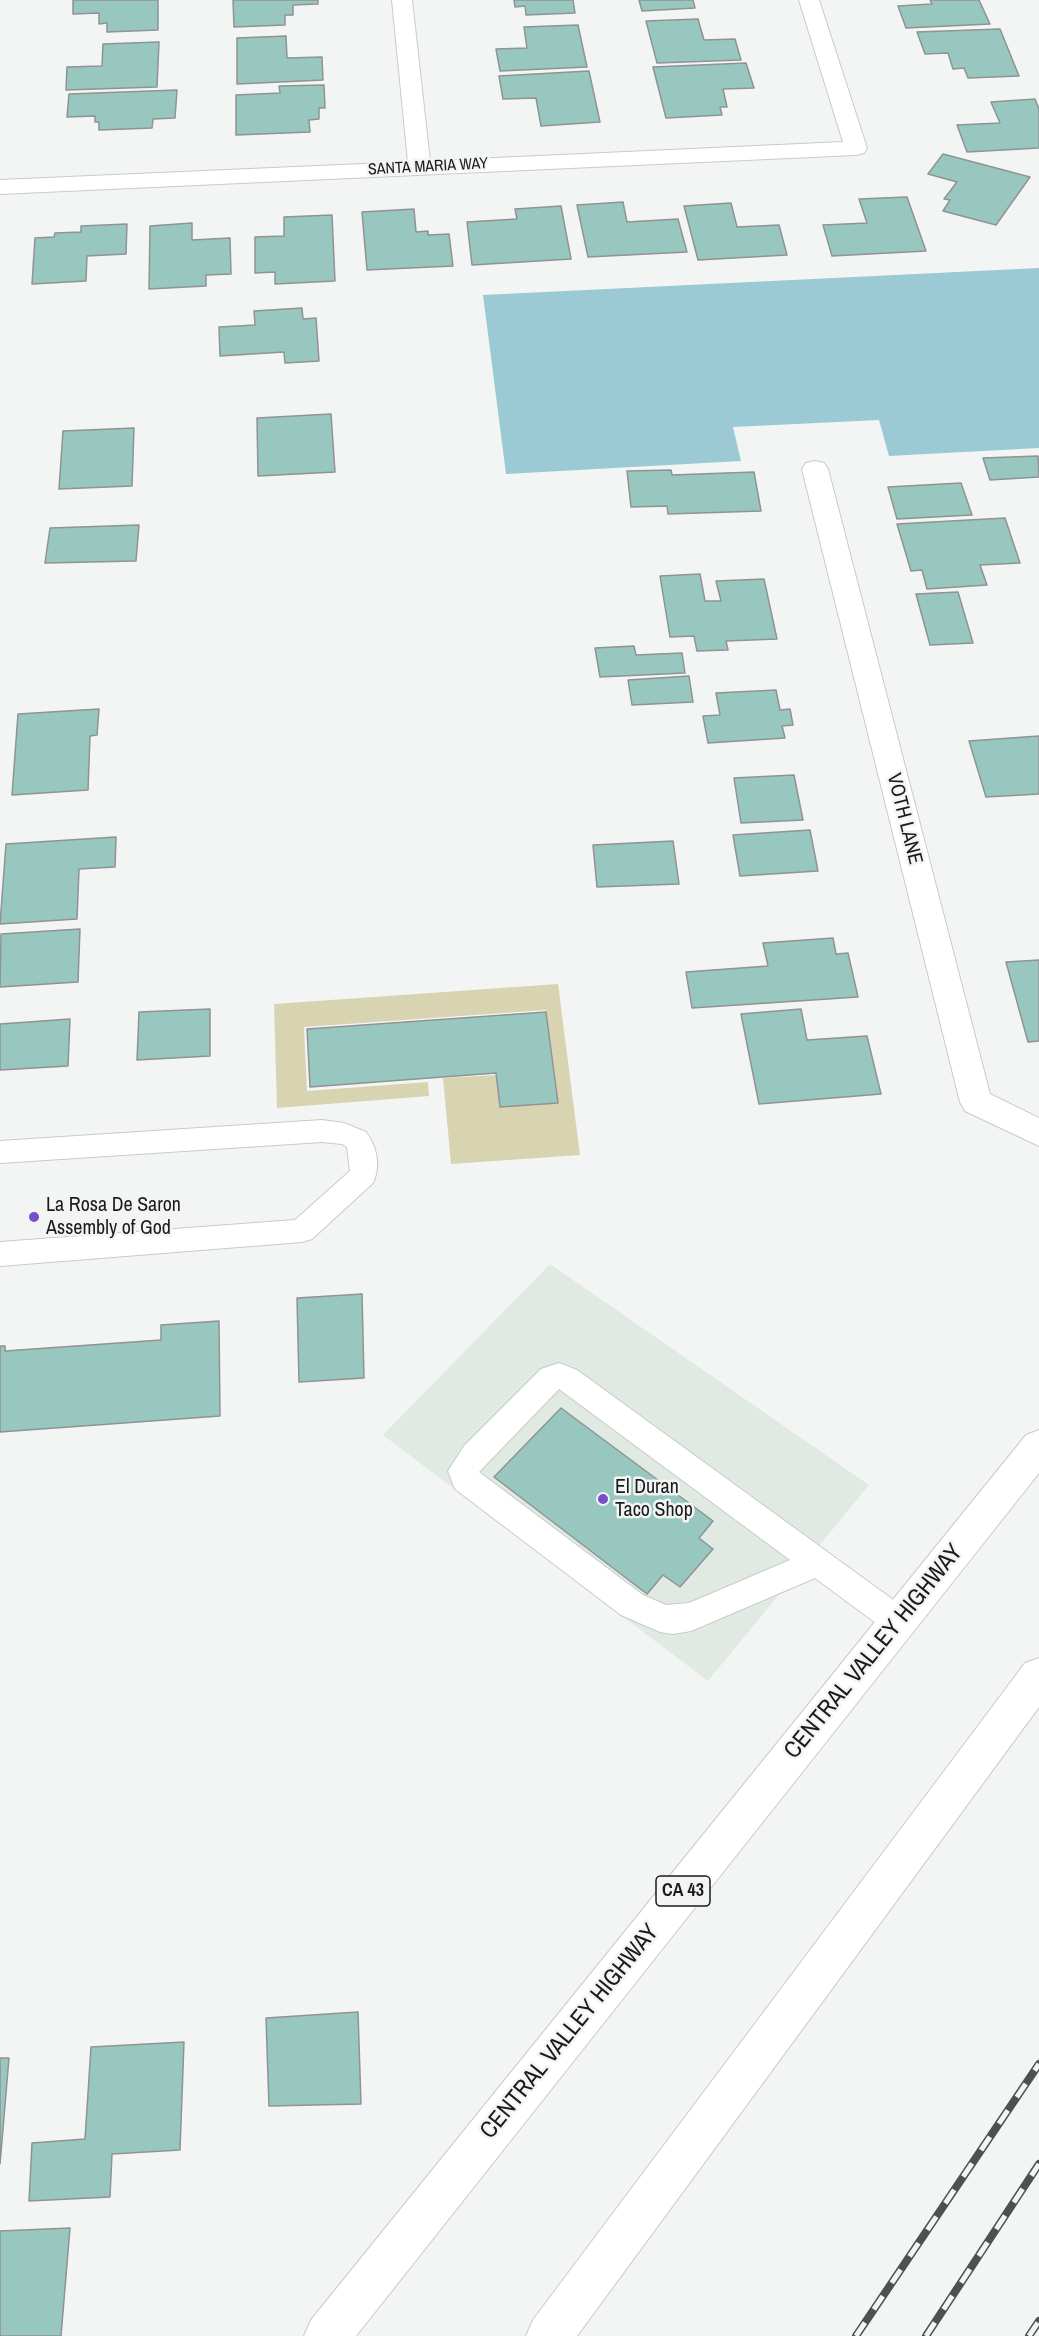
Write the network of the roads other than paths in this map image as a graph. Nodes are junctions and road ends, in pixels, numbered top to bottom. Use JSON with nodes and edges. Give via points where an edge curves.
{"nodes":[{"id":1,"x":402,"y":0,"type":"edge"},
{"id":2,"x":809,"y":0,"type":"edge"},
{"id":3,"x":420,"y":168,"type":"junction"},
{"id":4,"x":0,"y":187,"type":"edge"},
{"id":5,"x":815,"y":469,"type":"dead end"},
{"id":6,"x":1039,"y":1133,"type":"edge"},
{"id":7,"x":0,"y":1152,"type":"edge"},
{"id":8,"x":0,"y":1254,"type":"edge"},
{"id":9,"x":1039,"y":1446,"type":"edge"},
{"id":10,"x":818,"y":1562,"type":"junction"},
{"id":11,"x":899,"y":1622,"type":"junction"},
{"id":12,"x":1039,"y":1676,"type":"edge"},
{"id":13,"x":327,"y":2336,"type":"edge"},
{"id":14,"x":549,"y":2336,"type":"edge"}],
"edges":[{"from":1,"to":3,"type":"street"},
{"from":2,"to":3,"type":"street","name":"SANTA MARIA WAY","via":[[856,148]]},
{"from":3,"to":4,"type":"street","name":"SANTA MARIA WAY"},
{"from":5,"to":6,"type":"street","name":"VOTH LANE","via":[[976,1102]]},
{"from":7,"to":8,"type":"lane","via":[[339,1131],[355,1137],[364,1155],[363,1175],[302,1231]]},
{"from":9,"to":11,"type":"street","name":"CENTRAL VALLEY HIGHWAY","number":"CA 43"},
{"from":10,"to":10,"type":"lane","via":[[691,1617],[672,1621],[653,1617],[466,1480],[463,1471],[474,1455],[551,1378],[559,1375]]},
{"from":10,"to":11,"type":"lane"},
{"from":11,"to":13,"type":"street","name":"CENTRAL VALLEY HIGHWAY","number":"CA 43"},
{"from":12,"to":14,"type":"street"}]}
